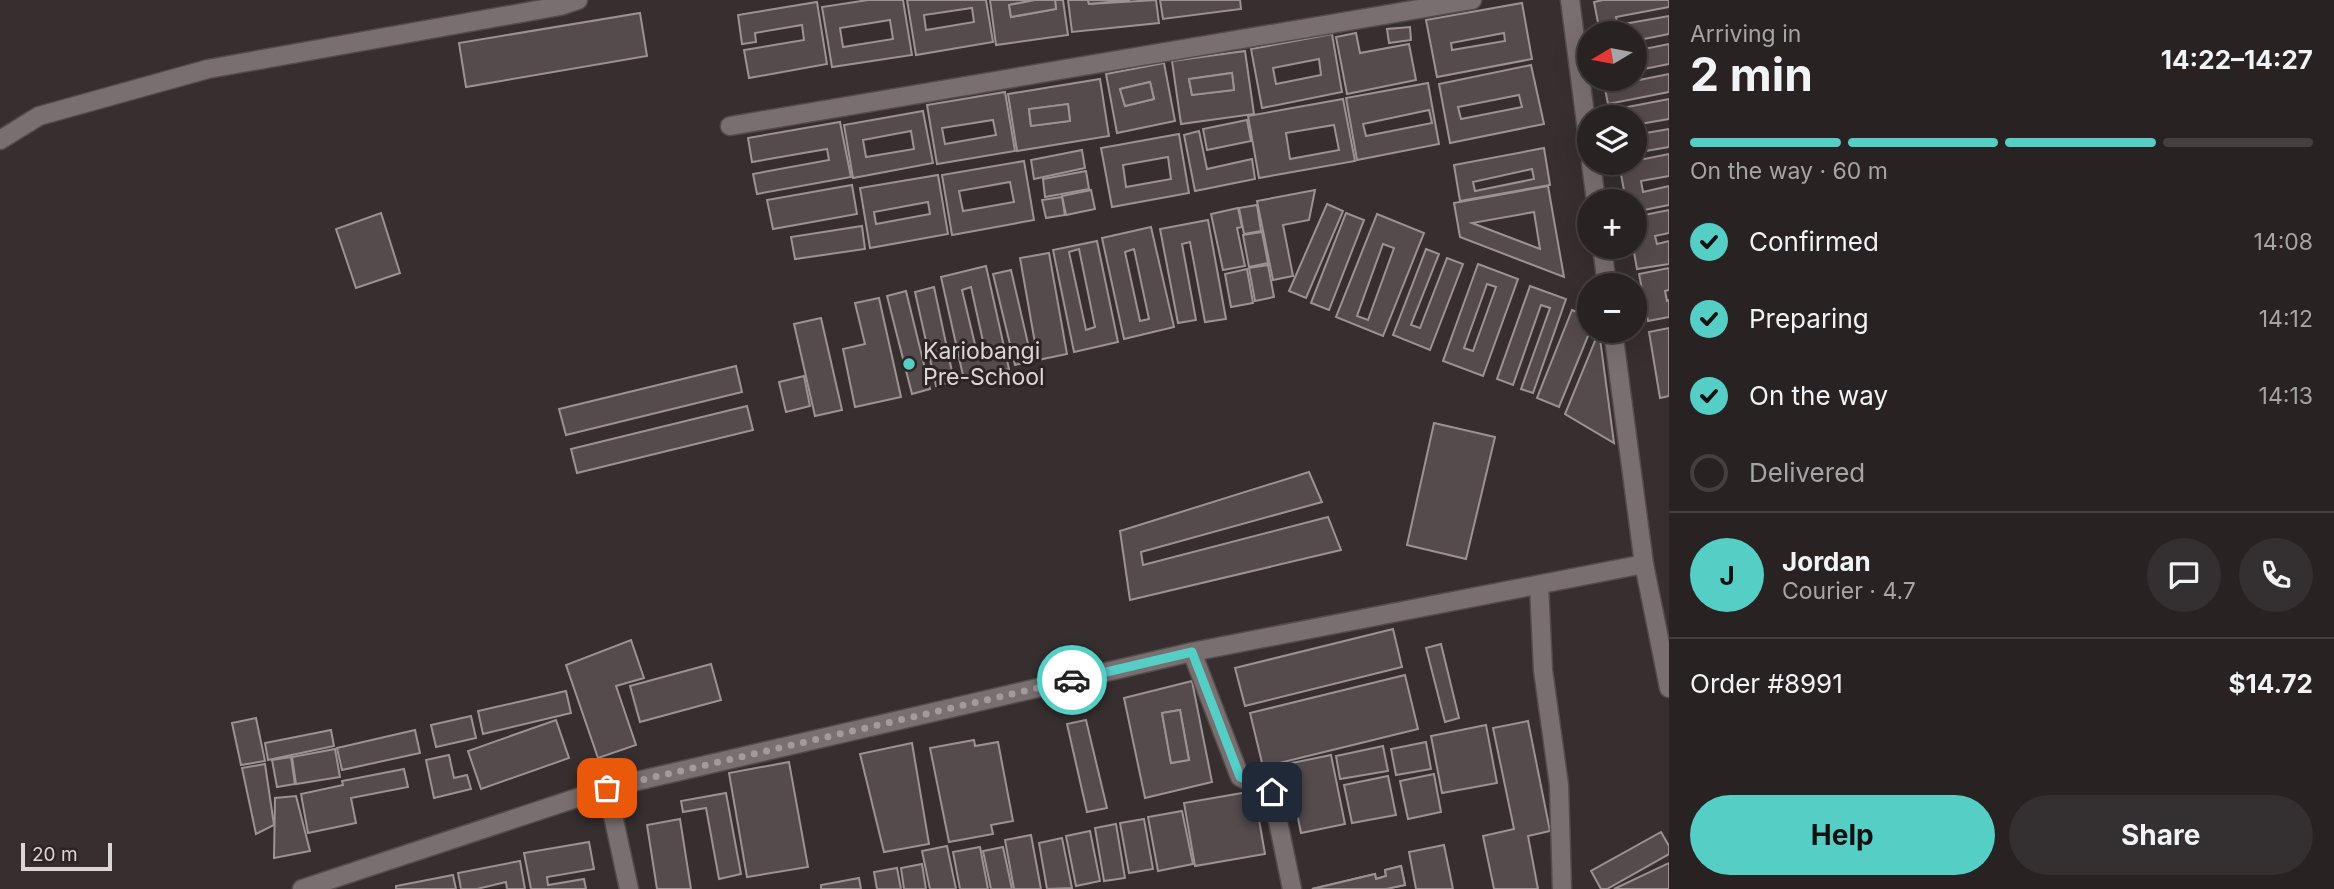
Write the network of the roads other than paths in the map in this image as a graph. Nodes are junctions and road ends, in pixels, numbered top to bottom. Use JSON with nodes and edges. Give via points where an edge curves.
{"nodes":[{"id":1,"x":578,"y":0,"type":"edge"},
{"id":2,"x":1472,"y":0,"type":"edge"},
{"id":3,"x":1570,"y":0,"type":"edge"},
{"id":4,"x":1584,"y":105,"type":"edge"},
{"id":5,"x":730,"y":126,"type":"dead end"},
{"id":6,"x":0,"y":140,"type":"edge"},
{"id":7,"x":1616,"y":343,"type":"edge"},
{"id":8,"x":1644,"y":564,"type":"junction"},
{"id":9,"x":1538,"y":584,"type":"junction"},
{"id":10,"x":1192,"y":652,"type":"junction"},
{"id":11,"x":1669,"y":688,"type":"edge"},
{"id":12,"x":607,"y":788,"type":"junction"},
{"id":13,"x":302,"y":889,"type":"edge"},
{"id":14,"x":629,"y":889,"type":"edge"},
{"id":15,"x":1292,"y":889,"type":"edge"},
{"id":16,"x":1562,"y":889,"type":"edge"}],
"edges":[{"from":1,"to":6,"type":"street","via":[[208,69],[38,117]]},
{"from":2,"to":5,"type":"street"},
{"from":3,"to":4,"type":"street"},
{"from":7,"to":8,"type":"street"},
{"from":8,"to":9,"type":"street"},
{"from":8,"to":11,"type":"street"},
{"from":9,"to":10,"type":"street"},
{"from":9,"to":16,"type":"street","via":[[1543,670],[1559,785]]},
{"from":10,"to":12,"type":"street"},
{"from":10,"to":15,"type":"street","via":[[1240,777],[1272,792]]},
{"from":12,"to":13,"type":"street"},
{"from":12,"to":14,"type":"street"}]}
